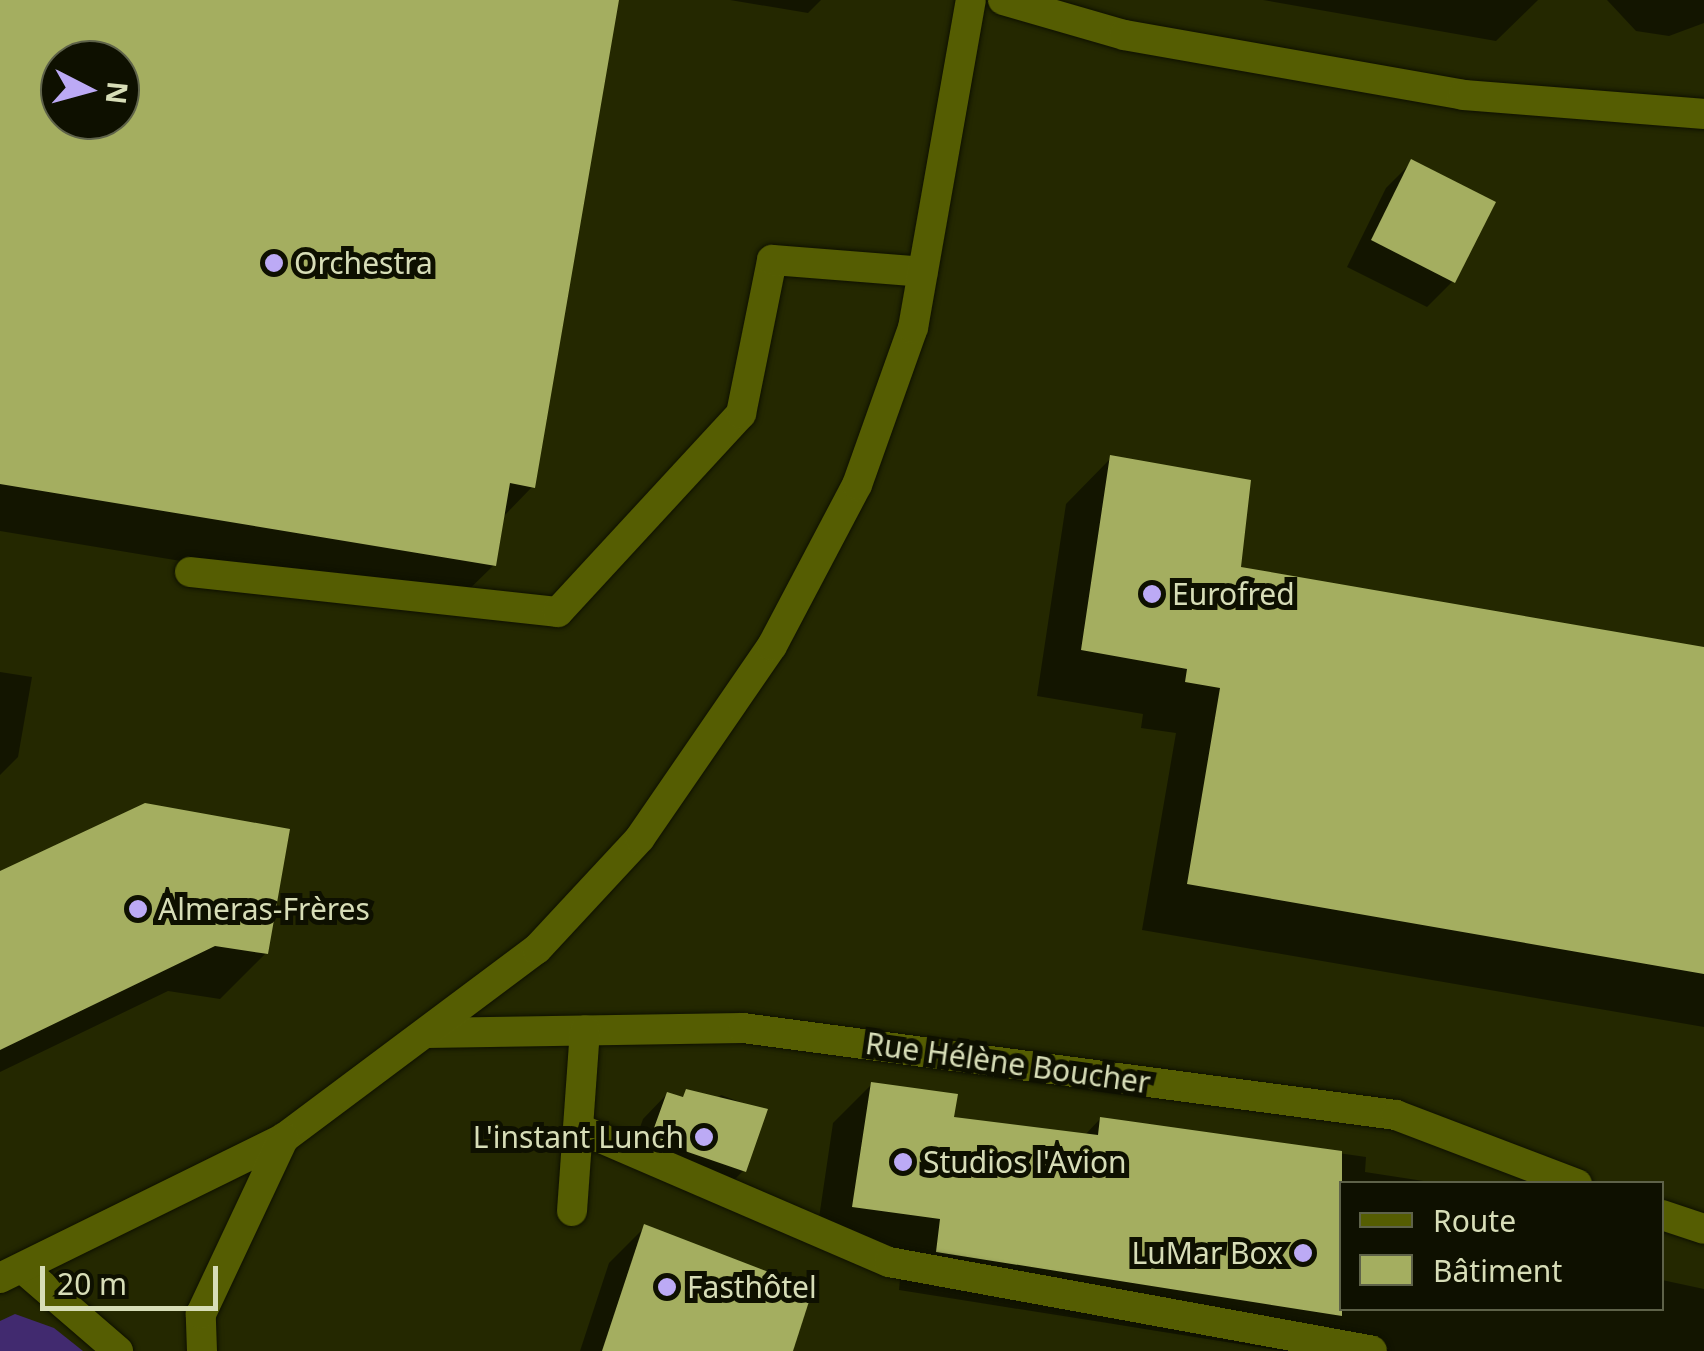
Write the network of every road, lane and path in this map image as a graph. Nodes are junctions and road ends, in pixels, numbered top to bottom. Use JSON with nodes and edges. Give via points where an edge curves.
{"nodes":[{"id":1,"x":971,"y":0,"type":"edge"},
{"id":2,"x":1003,"y":0,"type":"edge"},
{"id":3,"x":1704,"y":114,"type":"edge"},
{"id":4,"x":923,"y":272,"type":"junction"},
{"id":5,"x":190,"y":572,"type":"dead end"},
{"id":6,"x":584,"y":1030,"type":"junction"},
{"id":7,"x":426,"y":1033,"type":"junction"},
{"id":8,"x":582,"y":1130,"type":"junction"},
{"id":9,"x":284,"y":1138,"type":"junction"},
{"id":10,"x":1569,"y":1181,"type":"edge"},
{"id":11,"x":572,"y":1211,"type":"dead end"},
{"id":12,"x":1664,"y":1216,"type":"edge"},
{"id":13,"x":1704,"y":1229,"type":"edge"},
{"id":14,"x":11,"y":1273,"type":"edge"},
{"id":15,"x":118,"y":1351,"type":"edge"},
{"id":16,"x":202,"y":1351,"type":"edge"},
{"id":17,"x":1372,"y":1351,"type":"edge"}],
"edges":[{"from":1,"to":4,"type":"street"},
{"from":2,"to":3,"type":"street","via":[[1124,35],[1463,94]]},
{"from":4,"to":5,"type":"street","via":[[772,260],[741,414],[558,612]]},
{"from":4,"to":7,"type":"street","via":[[913,328],[857,485],[703,753],[537,949]]},
{"from":6,"to":7,"type":"street","name":"Rue Hélène Boucher"},
{"from":6,"to":8,"type":"street"},
{"from":6,"to":10,"type":"street","name":"Rue Hélène Boucher","via":[[743,1028],[1396,1116]]},
{"from":7,"to":9,"type":"street"},
{"from":8,"to":11,"type":"street"},
{"from":8,"to":17,"type":"street","via":[[890,1262]]},
{"from":9,"to":14,"type":"street"},
{"from":9,"to":16,"type":"street","via":[[200,1314]]},
{"from":12,"to":13,"type":"street"},
{"from":14,"to":15,"type":"street"}]}
